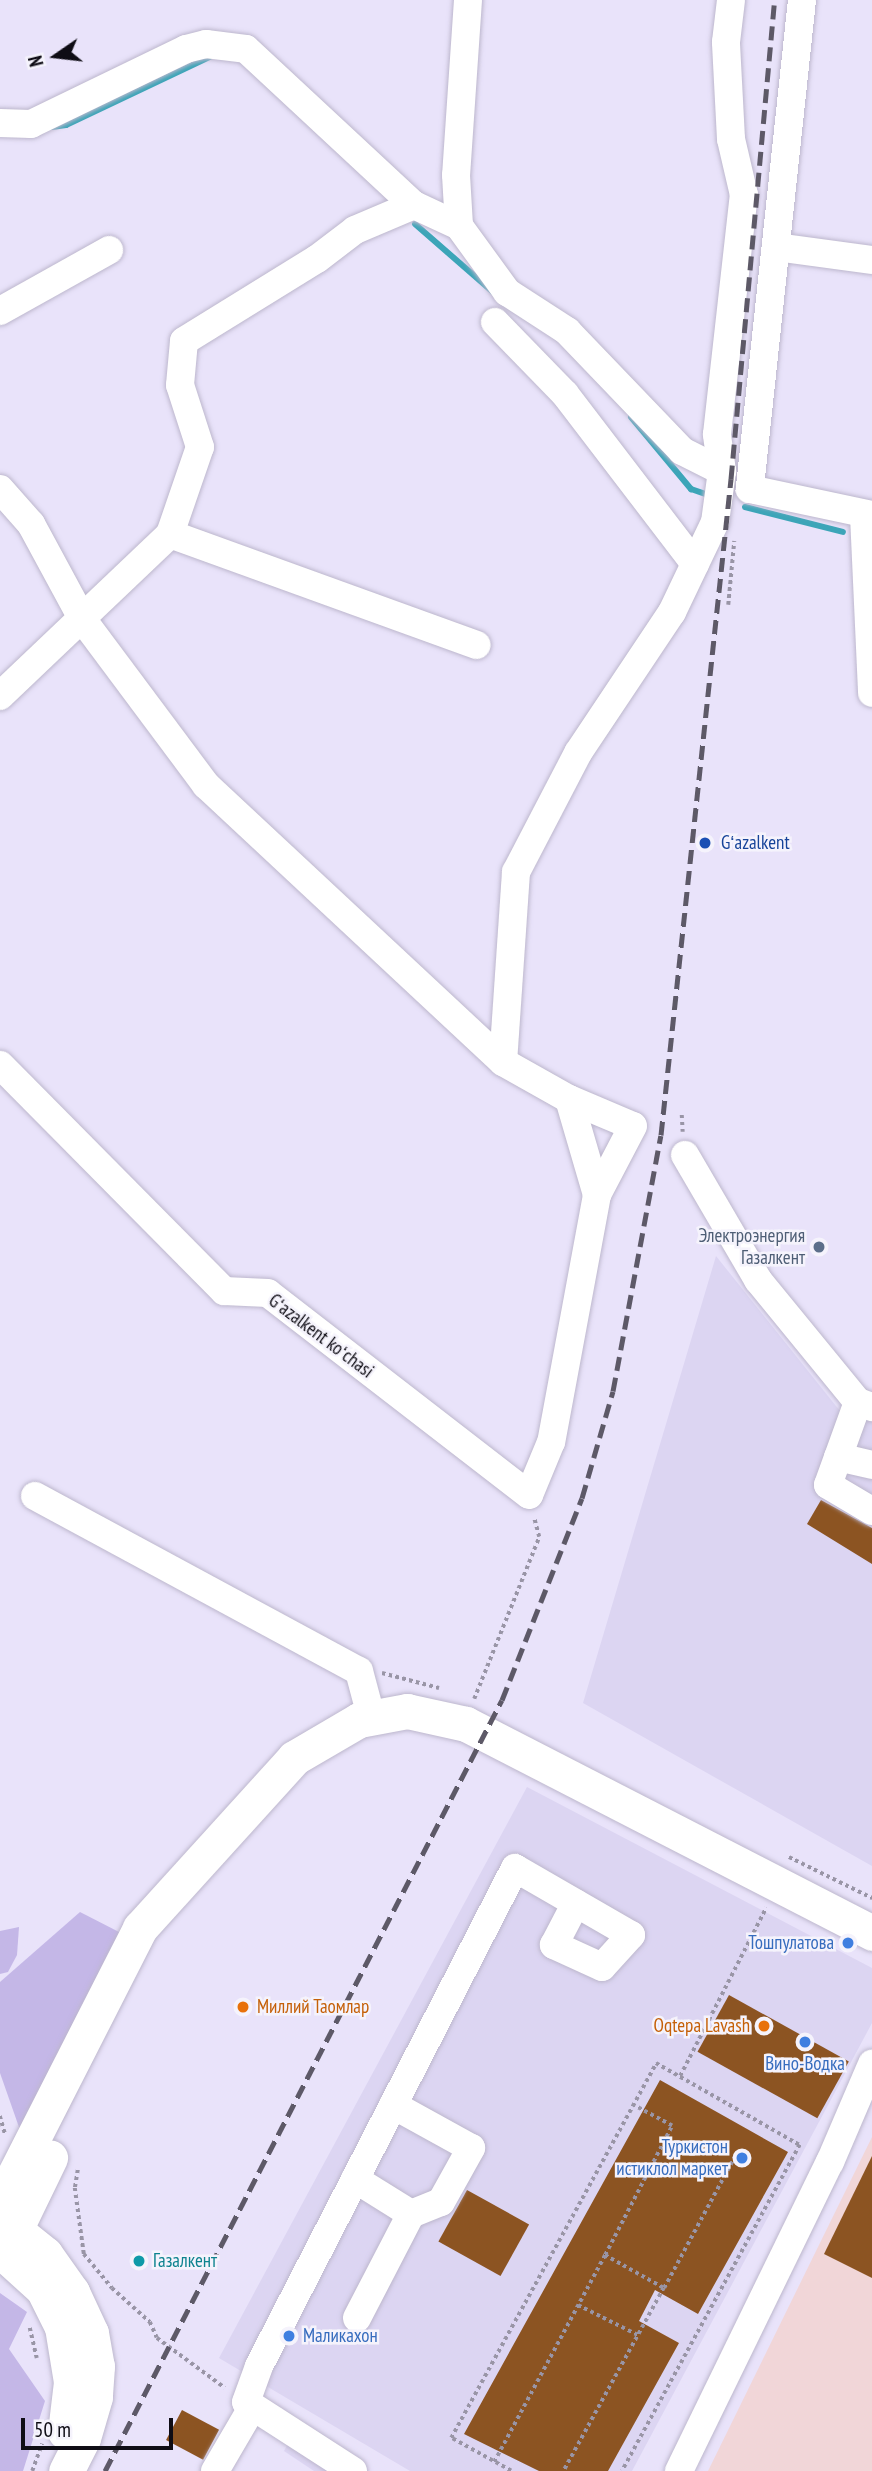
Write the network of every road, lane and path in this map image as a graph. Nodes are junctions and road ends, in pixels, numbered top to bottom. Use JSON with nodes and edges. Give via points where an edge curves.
{"nodes":[{"id":1,"x":468,"y":0,"type":"edge"},
{"id":2,"x":731,"y":0,"type":"edge"},
{"id":3,"x":802,"y":0,"type":"edge"},
{"id":4,"x":0,"y":123,"type":"edge"},
{"id":5,"x":414,"y":205,"type":"junction"},
{"id":6,"x":459,"y":226,"type":"junction"},
{"id":7,"x":776,"y":247,"type":"junction"},
{"id":8,"x":109,"y":250,"type":"dead end"},
{"id":9,"x":872,"y":260,"type":"edge"},
{"id":10,"x":0,"y":311,"type":"edge"},
{"id":11,"x":495,"y":322,"type":"dead end"},
{"id":12,"x":722,"y":471,"type":"junction"},
{"id":13,"x":0,"y":489,"type":"edge"},
{"id":14,"x":868,"y":515,"type":"edge"},
{"id":15,"x":170,"y":534,"type":"junction"},
{"id":16,"x":735,"y":537,"type":"dead end"},
{"id":17,"x":695,"y":564,"type":"junction"},
{"id":18,"x":728,"y":605,"type":"dead end"},
{"id":19,"x":83,"y":620,"type":"junction"},
{"id":20,"x":477,"y":645,"type":"dead end"},
{"id":21,"x":872,"y":693,"type":"edge"},
{"id":22,"x":0,"y":696,"type":"edge"},
{"id":23,"x":503,"y":1062,"type":"junction"},
{"id":24,"x":0,"y":1065,"type":"edge"},
{"id":25,"x":569,"y":1099,"type":"junction"},
{"id":26,"x":685,"y":1155,"type":"dead end"},
{"id":27,"x":597,"y":1195,"type":"junction"},
{"id":28,"x":865,"y":1405,"type":"edge"},
{"id":29,"x":838,"y":1457,"type":"junction"},
{"id":30,"x":872,"y":1465,"type":"edge"},
{"id":31,"x":529,"y":1495,"type":"junction"},
{"id":32,"x":35,"y":1496,"type":"dead end"},
{"id":33,"x":872,"y":1511,"type":"edge"},
{"id":34,"x":474,"y":1699,"type":"dead end"},
{"id":35,"x":371,"y":1716,"type":"junction"},
{"id":36,"x":770,"y":1900,"type":"dead end"},
{"id":37,"x":576,"y":1903,"type":"dead end"},
{"id":38,"x":872,"y":1933,"type":"edge"},
{"id":39,"x":872,"y":2064,"type":"edge"},
{"id":40,"x":679,"y":2076,"type":"junction"},
{"id":41,"x":393,"y":2105,"type":"junction"},
{"id":42,"x":633,"y":2105,"type":"junction"},
{"id":43,"x":734,"y":2158,"type":"dead end"},
{"id":44,"x":78,"y":2170,"type":"dead end"},
{"id":45,"x":355,"y":2179,"type":"junction"},
{"id":46,"x":411,"y":2214,"type":"junction"},
{"id":47,"x":4,"y":2231,"type":"edge"},
{"id":48,"x":605,"y":2255,"type":"junction"},
{"id":49,"x":664,"y":2288,"type":"junction"},
{"id":50,"x":578,"y":2305,"type":"junction"},
{"id":51,"x":27,"y":2318,"type":"dead end"},
{"id":52,"x":357,"y":2318,"type":"dead end"},
{"id":53,"x":639,"y":2335,"type":"junction"},
{"id":54,"x":39,"y":2369,"type":"dead end"},
{"id":55,"x":249,"y":2404,"type":"junction"},
{"id":56,"x":47,"y":2455,"type":"edge"},
{"id":57,"x":494,"y":2462,"type":"junction"},
{"id":58,"x":32,"y":2471,"type":"edge"},
{"id":59,"x":66,"y":2471,"type":"edge"},
{"id":60,"x":215,"y":2471,"type":"edge"},
{"id":61,"x":353,"y":2471,"type":"edge"},
{"id":62,"x":511,"y":2471,"type":"edge"},
{"id":63,"x":564,"y":2471,"type":"edge"},
{"id":64,"x":622,"y":2471,"type":"edge"},
{"id":65,"x":679,"y":2471,"type":"edge"}],
"edges":[{"from":1,"to":6,"type":"street","via":[[456,175]]},
{"from":2,"to":12,"type":"street","via":[[726,42],[731,139],[744,195],[717,434]]},
{"from":3,"to":7,"type":"street"},
{"from":4,"to":5,"type":"street","via":[[31,124],[186,49],[225,45],[246,49]]},
{"from":5,"to":6,"type":"street"},
{"from":5,"to":15,"type":"street","via":[[355,230],[317,259],[184,341],[180,385],[200,447]]},
{"from":6,"to":12,"type":"street","via":[[508,292],[567,331],[681,451]]},
{"from":7,"to":9,"type":"street"},
{"from":7,"to":14,"type":"street","via":[[750,489]]},
{"from":8,"to":10,"type":"street"},
{"from":11,"to":17,"type":"street","via":[[565,394]]},
{"from":12,"to":17,"type":"street","via":[[715,522]]},
{"from":13,"to":19,"type":"street","via":[[31,524]]},
{"from":14,"to":21,"type":"street"},
{"from":15,"to":19,"type":"street"},
{"from":15,"to":20,"type":"street"},
{"from":16,"to":18,"type":"path"},
{"from":17,"to":23,"type":"street","via":[[672,612],[578,753],[516,872]]},
{"from":19,"to":22,"type":"street"},
{"from":19,"to":23,"type":"street","via":[[206,785]]},
{"from":23,"to":25,"type":"street"},
{"from":24,"to":31,"type":"street","name":"Gʻazalkent koʻchasi","via":[[224,1291],[268,1293]]},
{"from":25,"to":27,"type":"street"},
{"from":25,"to":27,"type":"street","via":[[633,1126]]},
{"from":26,"to":28,"type":"street","via":[[758,1280]]},
{"from":27,"to":31,"type":"street","via":[[551,1442]]},
{"from":28,"to":29,"type":"street"},
{"from":29,"to":30,"type":"street"},
{"from":29,"to":33,"type":"street","via":[[828,1485]]},
{"from":31,"to":34,"type":"path","via":[[539,1537]]},
{"from":32,"to":35,"type":"street","via":[[359,1671]]},
{"from":35,"to":38,"type":"main road","via":[[420,1711],[466,1724]]},
{"from":35,"to":47,"type":"main road","via":[[304,1750],[140,1928]]},
{"from":36,"to":40,"type":"path"},
{"from":37,"to":41,"type":"street","via":[[515,1868]]},
{"from":39,"to":65,"type":"street","via":[[830,2162]]},
{"from":40,"to":42,"type":"path","via":[[656,2063]]},
{"from":40,"to":64,"type":"path","via":[[800,2145]]},
{"from":41,"to":45,"type":"street"},
{"from":41,"to":46,"type":"street","via":[[471,2148],[441,2202]]},
{"from":42,"to":48,"type":"path","via":[[672,2126]]},
{"from":42,"to":57,"type":"path","via":[[451,2438]]},
{"from":43,"to":49,"type":"path"},
{"from":44,"to":55,"type":"path","via":[[75,2188],[84,2255],[150,2322],[158,2338]]},
{"from":45,"to":46,"type":"street"},
{"from":45,"to":55,"type":"street","via":[[258,2366]]},
{"from":46,"to":52,"type":"street"},
{"from":47,"to":56,"type":"main road","via":[[43,2289],[68,2349],[69,2415]]},
{"from":47,"to":59,"type":"main road","via":[[60,2274],[83,2312],[94,2344],[97,2377],[93,2408]]},
{"from":48,"to":49,"type":"path"},
{"from":48,"to":50,"type":"path"},
{"from":49,"to":53,"type":"path"},
{"from":50,"to":53,"type":"path"},
{"from":50,"to":57,"type":"path"},
{"from":51,"to":54,"type":"path"},
{"from":53,"to":63,"type":"path"},
{"from":55,"to":60,"type":"street"},
{"from":55,"to":61,"type":"street"},
{"from":56,"to":58,"type":"path"},
{"from":57,"to":62,"type":"path"}]}
